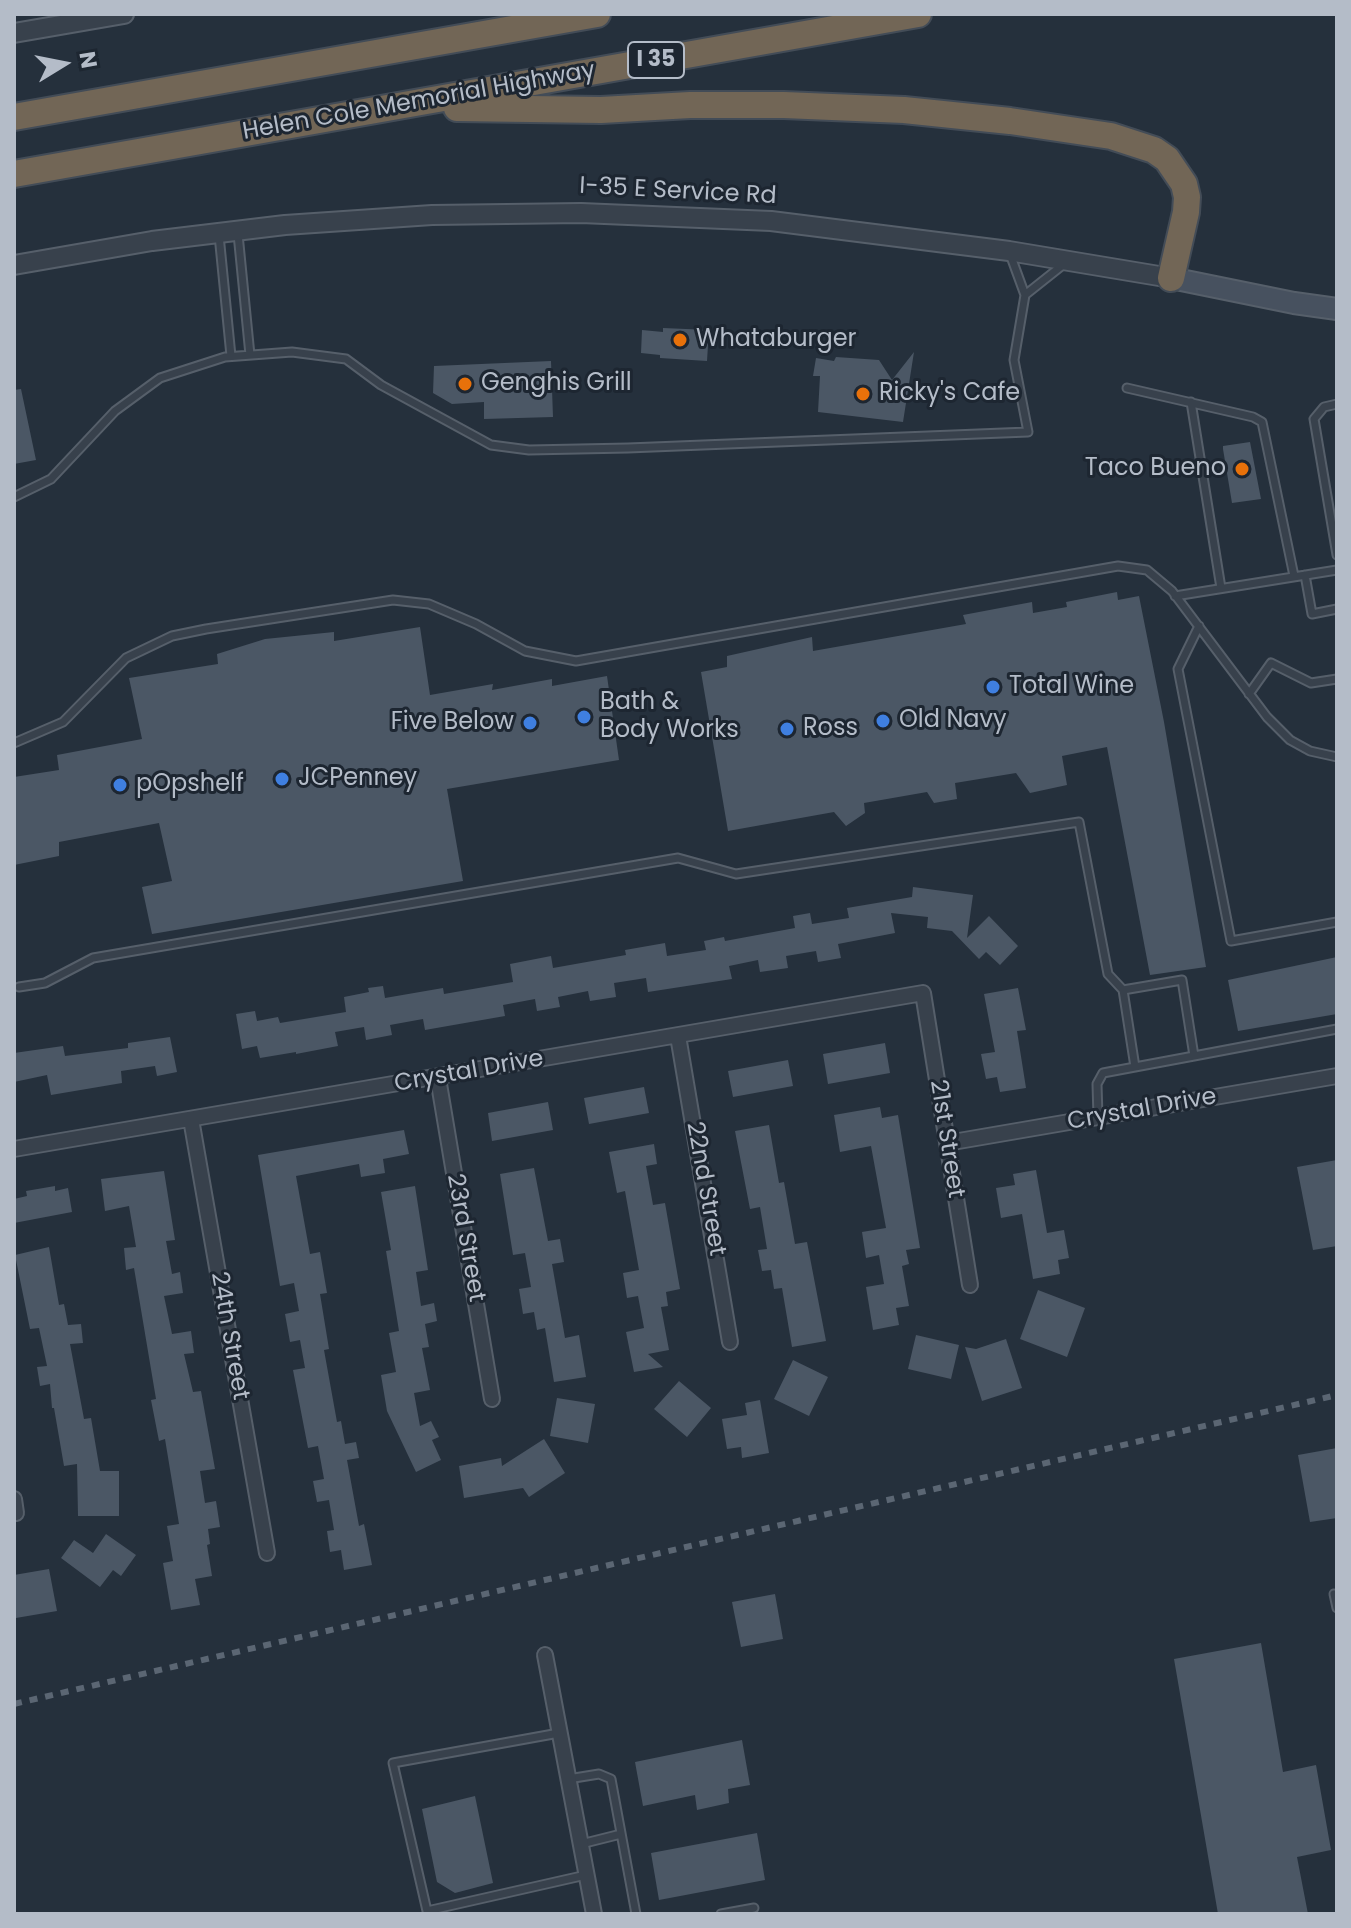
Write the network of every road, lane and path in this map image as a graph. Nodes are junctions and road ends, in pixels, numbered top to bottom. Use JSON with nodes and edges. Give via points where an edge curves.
{"nodes":[{"id":1,"x":124,"y":14,"type":"edge"},
{"id":2,"x":494,"y":14,"type":"edge"},
{"id":3,"x":597,"y":14,"type":"edge"},
{"id":4,"x":918,"y":14,"type":"edge"},
{"id":5,"x":80,"y":18,"type":"edge"},
{"id":6,"x":14,"y":33,"type":"edge"},
{"id":7,"x":383,"y":52,"type":"junction"},
{"id":8,"x":394,"y":107,"type":"junction"},
{"id":9,"x":14,"y":117,"type":"edge"},
{"id":10,"x":14,"y":174,"type":"edge"},
{"id":11,"x":238,"y":230,"type":"junction"},
{"id":12,"x":219,"y":233,"type":"junction"},
{"id":13,"x":1009,"y":251,"type":"junction"},
{"id":14,"x":1068,"y":261,"type":"junction"},
{"id":15,"x":14,"y":265,"type":"edge"},
{"id":16,"x":1171,"y":278,"type":"junction"},
{"id":17,"x":1025,"y":295,"type":"junction"},
{"id":18,"x":1337,"y":309,"type":"edge"},
{"id":19,"x":250,"y":355,"type":"junction"},
{"id":20,"x":231,"y":356,"type":"junction"},
{"id":21,"x":1127,"y":388,"type":"dead end"},
{"id":22,"x":1191,"y":402,"type":"junction"},
{"id":23,"x":1337,"y":404,"type":"edge"},
{"id":24,"x":14,"y":497,"type":"edge"},
{"id":25,"x":1337,"y":555,"type":"edge"},
{"id":26,"x":1337,"y":570,"type":"edge"},
{"id":27,"x":1305,"y":575,"type":"junction"},
{"id":28,"x":1294,"y":576,"type":"junction"},
{"id":29,"x":1221,"y":588,"type":"junction"},
{"id":30,"x":1175,"y":596,"type":"junction"},
{"id":31,"x":1337,"y":609,"type":"edge"},
{"id":32,"x":1199,"y":626,"type":"junction"},
{"id":33,"x":1337,"y":679,"type":"edge"},
{"id":34,"x":1249,"y":694,"type":"junction"},
{"id":35,"x":14,"y":743,"type":"edge"},
{"id":36,"x":1337,"y":757,"type":"edge"},
{"id":37,"x":1337,"y":922,"type":"edge"},
{"id":38,"x":19,"y":987,"type":"dead end"},
{"id":39,"x":1123,"y":990,"type":"junction"},
{"id":40,"x":923,"y":993,"type":"joint"},
{"id":41,"x":1337,"y":1029,"type":"edge"},
{"id":42,"x":678,"y":1036,"type":"junction"},
{"id":43,"x":1194,"y":1056,"type":"junction"},
{"id":44,"x":1135,"y":1067,"type":"junction"},
{"id":45,"x":1337,"y":1076,"type":"edge"},
{"id":46,"x":438,"y":1078,"type":"junction"},
{"id":47,"x":1098,"y":1117,"type":"junction"},
{"id":48,"x":191,"y":1119,"type":"junction"},
{"id":49,"x":947,"y":1143,"type":"junction"},
{"id":50,"x":14,"y":1149,"type":"edge"},
{"id":51,"x":970,"y":1285,"type":"dead end"},
{"id":52,"x":730,"y":1342,"type":"dead end"},
{"id":53,"x":492,"y":1399,"type":"dead end"},
{"id":54,"x":267,"y":1553,"type":"dead end"},
{"id":55,"x":1334,"y":1594,"type":"dead end"},
{"id":56,"x":1337,"y":1608,"type":"edge"},
{"id":57,"x":545,"y":1655,"type":"dead end"},
{"id":58,"x":559,"y":1733,"type":"junction"},
{"id":59,"x":568,"y":1779,"type":"junction"},
{"id":60,"x":621,"y":1834,"type":"junction"},
{"id":61,"x":581,"y":1844,"type":"junction"},
{"id":62,"x":586,"y":1875,"type":"junction"},
{"id":63,"x":754,"y":1908,"type":"dead end"},
{"id":64,"x":594,"y":1914,"type":"edge"},
{"id":65,"x":636,"y":1914,"type":"edge"},
{"id":66,"x":721,"y":1914,"type":"edge"}],
"edges":[{"from":1,"to":5,"type":"street"},
{"from":2,"to":7,"type":"highway"},
{"from":3,"to":7,"type":"highway"},
{"from":4,"to":8,"type":"highway","name":"Helen Cole Memorial Highway","number":"I 35"},
{"from":5,"to":6,"type":"street"},
{"from":7,"to":9,"type":"highway"},
{"from":8,"to":10,"type":"highway","name":"Helen Cole Memorial Highway","number":"I 35"},
{"from":8,"to":16,"type":"highway","via":[[601,110],[784,105],[904,110],[1111,136],[1154,150],[1184,184],[1186,212]]},
{"from":11,"to":12,"type":"street","name":"I-35 E Service Rd"},
{"from":11,"to":13,"type":"street","name":"I-35 E Service Rd","via":[[418,216],[581,213],[771,221]]},
{"from":11,"to":19,"type":"lane"},
{"from":12,"to":15,"type":"street","name":"I-35 E Service Rd"},
{"from":12,"to":20,"type":"lane"},
{"from":13,"to":14,"type":"street","name":"I-35 E Service Rd"},
{"from":13,"to":17,"type":"lane"},
{"from":14,"to":16,"type":"street","name":"I-35 E Service Rd"},
{"from":14,"to":17,"type":"lane"},
{"from":16,"to":18,"type":"main road","name":"I-35 E Service Rd"},
{"from":17,"to":19,"type":"lane","via":[[1014,360],[1028,432],[529,450],[491,445],[381,385],[346,359],[292,352]]},
{"from":19,"to":20,"type":"lane"},
{"from":20,"to":24,"type":"lane","via":[[160,378],[115,411],[51,479]]},
{"from":21,"to":22,"type":"lane"},
{"from":22,"to":28,"type":"lane","via":[[1262,422]]},
{"from":22,"to":29,"type":"lane"},
{"from":23,"to":25,"type":"lane","via":[[1324,407],[1314,419]]},
{"from":26,"to":27,"type":"lane"},
{"from":27,"to":28,"type":"lane"},
{"from":27,"to":31,"type":"lane","via":[[1312,614]]},
{"from":28,"to":29,"type":"lane"},
{"from":29,"to":30,"type":"lane"},
{"from":30,"to":32,"type":"lane"},
{"from":30,"to":35,"type":"lane","via":[[1147,570],[1118,566],[576,661],[525,651],[434,605],[393,600],[172,636],[126,658],[63,722]]},
{"from":32,"to":34,"type":"lane"},
{"from":32,"to":37,"type":"lane","via":[[1178,669],[1231,941]]},
{"from":33,"to":34,"type":"lane","via":[[1311,683],[1271,663]]},
{"from":34,"to":36,"type":"lane","via":[[1290,740]]},
{"from":38,"to":39,"type":"lane","via":[[45,983],[93,958],[678,858],[736,874],[1079,822],[1108,974]]},
{"from":39,"to":43,"type":"lane","via":[[1182,980]]},
{"from":39,"to":44,"type":"lane"},
{"from":40,"to":42,"type":"street","name":"Crystal Drive"},
{"from":40,"to":49,"type":"street","name":"21st Street"},
{"from":41,"to":43,"type":"lane"},
{"from":42,"to":46,"type":"street","name":"Crystal Drive"},
{"from":42,"to":52,"type":"street","name":"22nd Street"},
{"from":43,"to":44,"type":"lane"},
{"from":44,"to":47,"type":"lane","via":[[1103,1073],[1097,1084]]},
{"from":45,"to":47,"type":"street","name":"Crystal Drive"},
{"from":46,"to":48,"type":"street","name":"Crystal Drive"},
{"from":46,"to":53,"type":"street","name":"23rd Street"},
{"from":47,"to":49,"type":"street","name":"Crystal Drive"},
{"from":48,"to":50,"type":"street","name":"Crystal Drive"},
{"from":48,"to":54,"type":"street","name":"24th Street"},
{"from":49,"to":51,"type":"street","name":"21st Street"},
{"from":55,"to":56,"type":"lane"},
{"from":57,"to":58,"type":"street"},
{"from":58,"to":59,"type":"street"},
{"from":58,"to":62,"type":"lane","via":[[393,1763],[427,1911]]},
{"from":59,"to":60,"type":"lane","via":[[599,1774],[611,1779]]},
{"from":59,"to":61,"type":"street"},
{"from":60,"to":61,"type":"lane"},
{"from":60,"to":65,"type":"lane"},
{"from":61,"to":62,"type":"street"},
{"from":62,"to":64,"type":"street"},
{"from":63,"to":66,"type":"lane"}]}
